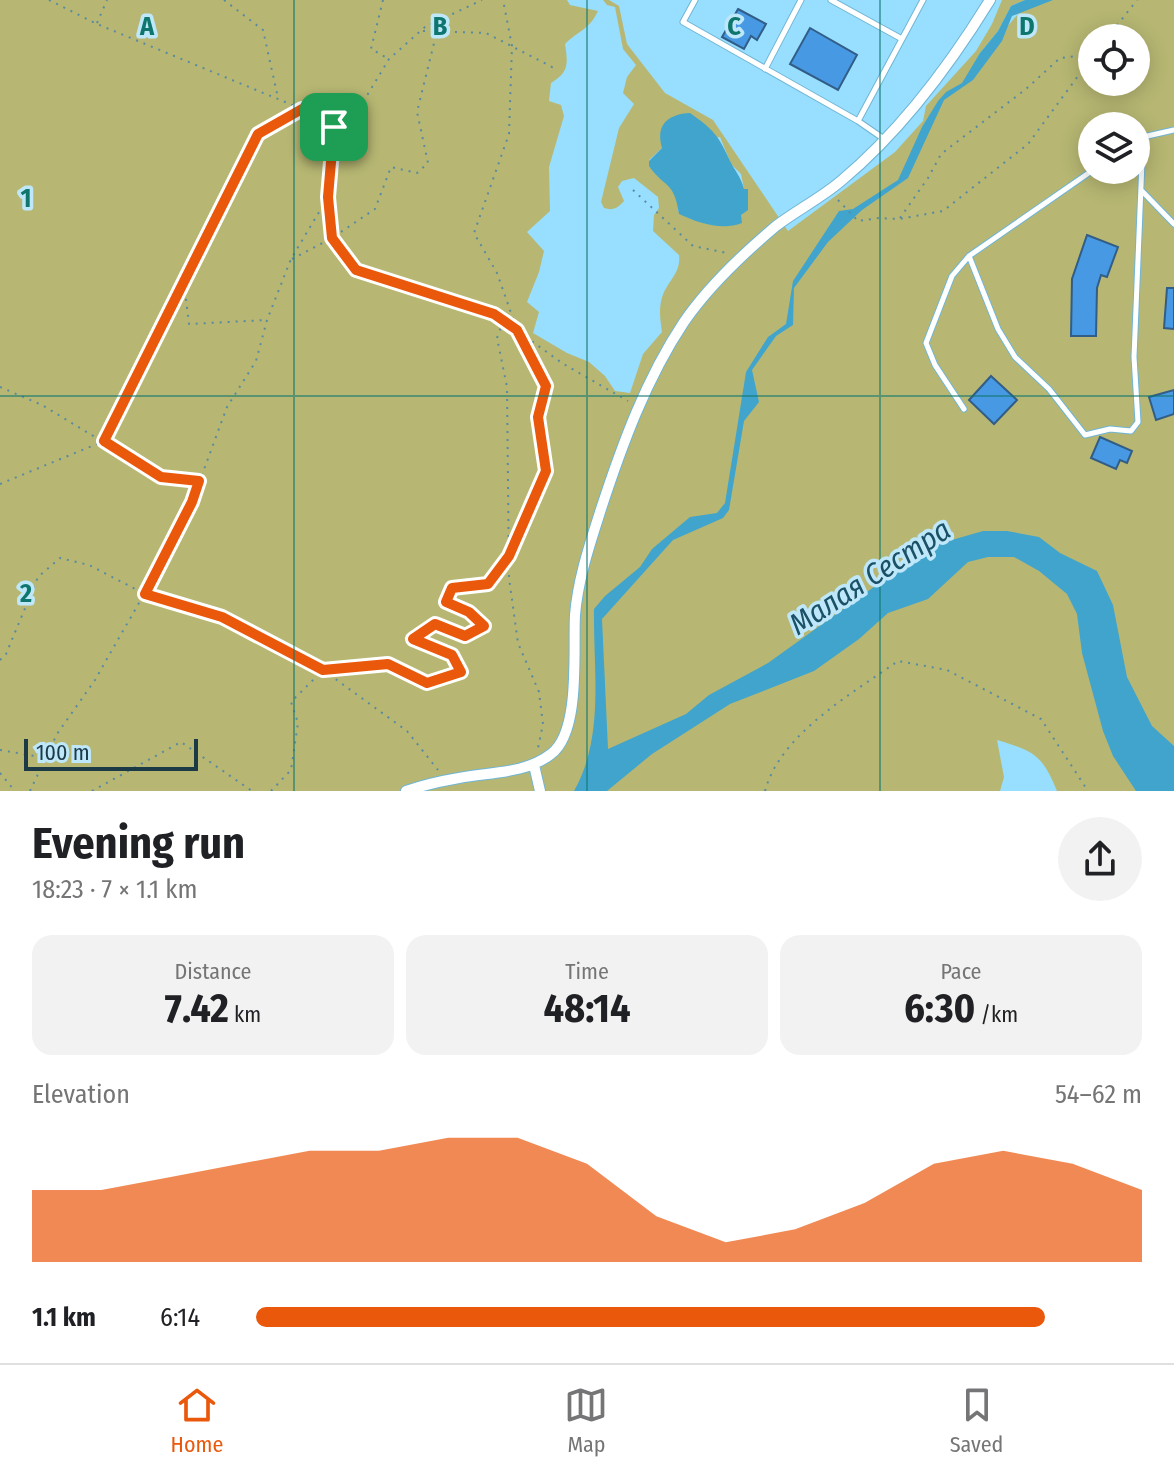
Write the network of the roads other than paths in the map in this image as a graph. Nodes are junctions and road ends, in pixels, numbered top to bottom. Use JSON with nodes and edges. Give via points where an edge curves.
{"nodes":[{"id":1,"x":695,"y":0,"type":"edge"},
{"id":2,"x":801,"y":0,"type":"edge"},
{"id":3,"x":831,"y":0,"type":"edge"},
{"id":4,"x":923,"y":0,"type":"edge"},
{"id":5,"x":990,"y":0,"type":"edge"},
{"id":6,"x":902,"y":39,"type":"junction"},
{"id":7,"x":765,"y":69,"type":"junction"},
{"id":8,"x":858,"y":121,"type":"junction"},
{"id":9,"x":1174,"y":130,"type":"edge"},
{"id":10,"x":1150,"y":135,"type":"edge"},
{"id":11,"x":884,"y":139,"type":"junction"},
{"id":12,"x":1078,"y":180,"type":"edge"},
{"id":13,"x":1141,"y":184,"type":"edge"},
{"id":14,"x":1141,"y":189,"type":"junction"},
{"id":15,"x":1174,"y":224,"type":"edge"},
{"id":16,"x":969,"y":256,"type":"junction"},
{"id":17,"x":964,"y":409,"type":"dead end"},
{"id":18,"x":534,"y":765,"type":"junction"},
{"id":19,"x":406,"y":791,"type":"edge"},
{"id":20,"x":540,"y":791,"type":"edge"}],
"edges":[{"from":1,"to":7,"type":"lane","via":[[683,22]]},
{"from":2,"to":7,"type":"lane"},
{"from":3,"to":6,"type":"lane"},
{"from":4,"to":6,"type":"lane"},
{"from":5,"to":11,"type":"street","via":[[939,74]]},
{"from":6,"to":8,"type":"lane"},
{"from":7,"to":8,"type":"lane"},
{"from":8,"to":11,"type":"lane"},
{"from":9,"to":10,"type":"lane"},
{"from":11,"to":18,"type":"street","via":[[829,190],[776,226],[685,320],[639,407],[580,579],[564,741]]},
{"from":12,"to":16,"type":"lane"},
{"from":13,"to":14,"type":"lane"},
{"from":14,"to":15,"type":"lane"},
{"from":14,"to":16,"type":"lane","via":[[1134,357],[1138,422],[1131,431],[1085,435],[1015,357]]},
{"from":16,"to":17,"type":"lane","via":[[952,276],[926,343]]},
{"from":18,"to":19,"type":"street"},
{"from":18,"to":20,"type":"street"}]}
